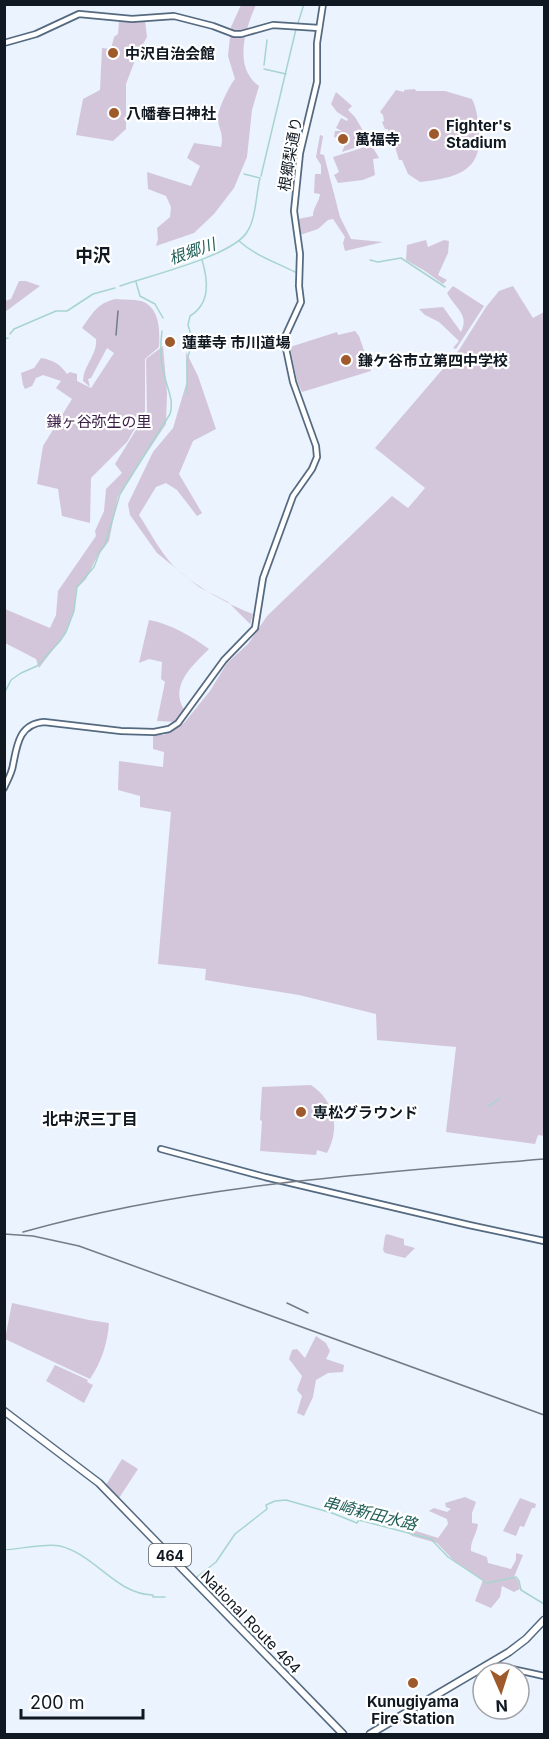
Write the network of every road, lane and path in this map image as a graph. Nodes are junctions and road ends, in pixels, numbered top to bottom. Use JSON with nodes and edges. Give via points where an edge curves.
{"nodes":[{"id":1,"x":323,"y":4,"type":"edge"},
{"id":2,"x":319,"y":28,"type":"junction"},
{"id":3,"x":4,"y":43,"type":"edge"},
{"id":4,"x":4,"y":788,"type":"edge"},
{"id":5,"x":161,"y":1149,"type":"dead end"},
{"id":6,"x":544,"y":1241,"type":"edge"},
{"id":7,"x":4,"y":1412,"type":"edge"},
{"id":8,"x":544,"y":1620,"type":"edge"},
{"id":9,"x":494,"y":1661,"type":"edge"},
{"id":10,"x":471,"y":1675,"type":"edge"},
{"id":11,"x":343,"y":1734,"type":"edge"},
{"id":12,"x":370,"y":1734,"type":"edge"}],
"edges":[{"from":1,"to":2,"type":"street","name":"根郷梨通り"},
{"from":2,"to":3,"type":"street","via":[[273,26],[241,34],[174,16],[132,19],[79,15]]},
{"from":2,"to":4,"type":"street","name":"根郷梨通り","via":[[317,82],[300,153],[294,202],[301,302],[284,336],[293,382],[317,457],[293,496],[260,591],[255,628],[224,660],[174,726],[164,731],[134,731],[34,724],[18,740],[13,768]]},
{"from":5,"to":6,"type":"street","via":[[271,1179]]},
{"from":7,"to":11,"type":"highway","name":"National Route 464","number":"464","via":[[99,1483]]},
{"from":8,"to":9,"type":"highway"},
{"from":10,"to":12,"type":"highway"}]}
